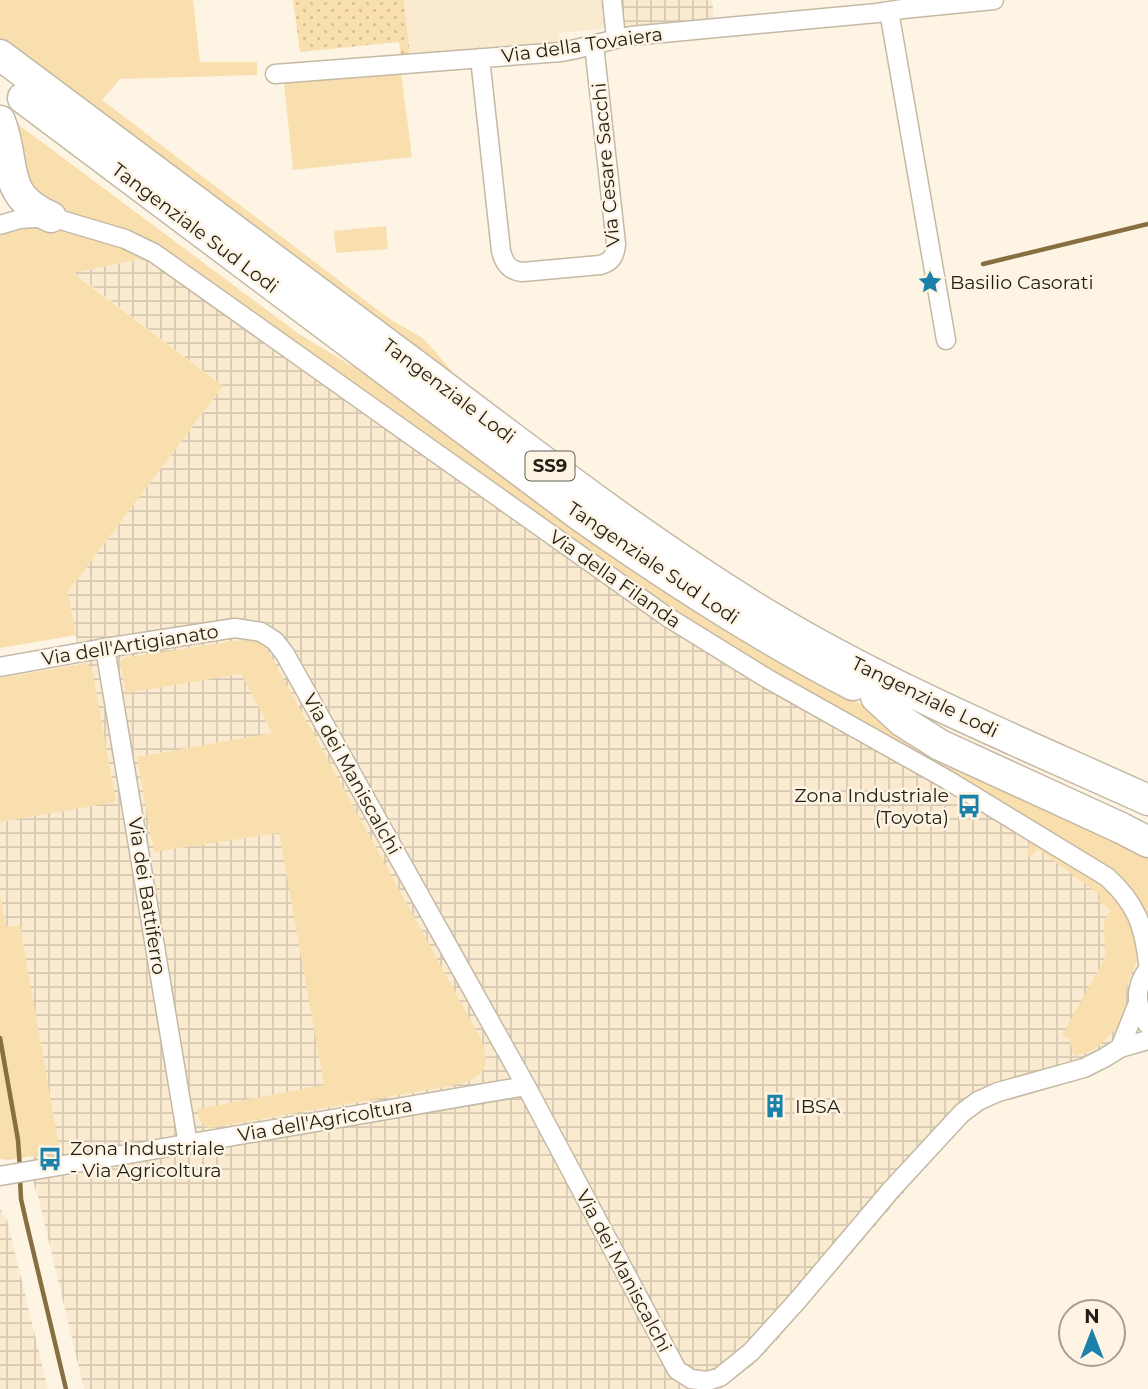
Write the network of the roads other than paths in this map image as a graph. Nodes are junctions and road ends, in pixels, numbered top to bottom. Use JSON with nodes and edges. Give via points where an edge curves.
{"nodes":[{"id":1,"x":612,"y":0,"type":"edge"},
{"id":2,"x":994,"y":0,"type":"edge"},
{"id":3,"x":889,"y":11,"type":"junction"},
{"id":4,"x":616,"y":38,"type":"junction"},
{"id":5,"x":594,"y":45,"type":"junction"},
{"id":6,"x":0,"y":55,"type":"edge"},
{"id":7,"x":480,"y":58,"type":"junction"},
{"id":8,"x":275,"y":74,"type":"dead end"},
{"id":9,"x":0,"y":81,"type":"edge"},
{"id":10,"x":0,"y":103,"type":"edge"},
{"id":11,"x":0,"y":121,"type":"edge"},
{"id":12,"x":4,"y":174,"type":"edge"},
{"id":13,"x":51,"y":217,"type":"junction"},
{"id":14,"x":0,"y":225,"type":"edge"},
{"id":15,"x":308,"y":313,"type":"junction"},
{"id":16,"x":946,"y":340,"type":"dead end"},
{"id":17,"x":261,"y":632,"type":"joint"},
{"id":18,"x":105,"y":648,"type":"junction"},
{"id":19,"x":0,"y":667,"type":"edge"},
{"id":20,"x":876,"y":697,"type":"junction"},
{"id":21,"x":1148,"y":800,"type":"edge"},
{"id":22,"x":1148,"y":821,"type":"edge"},
{"id":23,"x":1148,"y":842,"type":"edge"},
{"id":24,"x":1148,"y":963,"type":"edge"},
{"id":25,"x":1148,"y":969,"type":"edge"},
{"id":26,"x":1138,"y":1003,"type":"junction"},
{"id":27,"x":1148,"y":1025,"type":"edge"},
{"id":28,"x":1148,"y":1040,"type":"edge"},
{"id":29,"x":1120,"y":1048,"type":"junction"},
{"id":30,"x":526,"y":1086,"type":"junction"},
{"id":31,"x":188,"y":1144,"type":"junction"},
{"id":32,"x":5,"y":1175,"type":"edge"}],
"edges":[{"from":1,"to":4,"type":"street"},
{"from":2,"to":3,"type":"street","name":"Via della Tovaiera"},
{"from":3,"to":4,"type":"street","name":"Via della Tovaiera"},
{"from":3,"to":16,"type":"street"},
{"from":4,"to":5,"type":"street","name":"Via della Tovaiera"},
{"from":5,"to":7,"type":"street","name":"Via della Tovaiera"},
{"from":5,"to":7,"type":"street","name":"Via Cesare Sacchi","via":[[616,244],[613,259],[600,265],[516,272],[506,264]]},
{"from":6,"to":21,"type":"main road","name":"Tangenziale Lodi","number":"SS9","via":[[595,500],[710,578],[875,675]]},
{"from":7,"to":8,"type":"street","name":"Via della Tovaiera"},
{"from":9,"to":15,"type":"main road","name":"Tangenziale Sud Lodi","number":"SS9"},
{"from":10,"to":15,"type":"main road","via":[[239,281],[290,310]]},
{"from":11,"to":12,"type":"main road","via":[[6,141]]},
{"from":12,"to":13,"type":"main road","via":[[25,204]]},
{"from":13,"to":14,"type":"street"},
{"from":13,"to":24,"type":"street","name":"Via della Filanda","via":[[125,239],[154,253],[666,616],[1107,877],[1129,899],[1138,917]]},
{"from":15,"to":20,"type":"main road","name":"Tangenziale Sud Lodi","number":"SS9","via":[[640,558],[773,642]]},
{"from":17,"to":18,"type":"street","name":"Via dell'Artigianato","via":[[235,628]]},
{"from":17,"to":30,"type":"street","name":"Via dei Maniscalchi","via":[[285,654]]},
{"from":18,"to":19,"type":"street","name":"Via dell'Artigianato"},
{"from":18,"to":31,"type":"street","name":"Via dei Battiferro"},
{"from":20,"to":22,"type":"main road","name":"Tangenziale Sud Lodi","number":"SS9"},
{"from":20,"to":23,"type":"main road","via":[[902,721],[940,745]]},
{"from":25,"to":26,"type":"street","via":[[1139,984]]},
{"from":26,"to":27,"type":"street"},
{"from":26,"to":29,"type":"street"},
{"from":28,"to":29,"type":"street"},
{"from":29,"to":30,"type":"street","name":"Via dei Maniscalchi","via":[[1084,1068],[998,1092],[962,1113],[751,1352],[720,1377],[707,1381],[691,1379],[677,1370]]},
{"from":30,"to":31,"type":"street","name":"Via dell'Agricoltura"},
{"from":31,"to":32,"type":"street","name":"Via dell'Agricoltura"}]}
